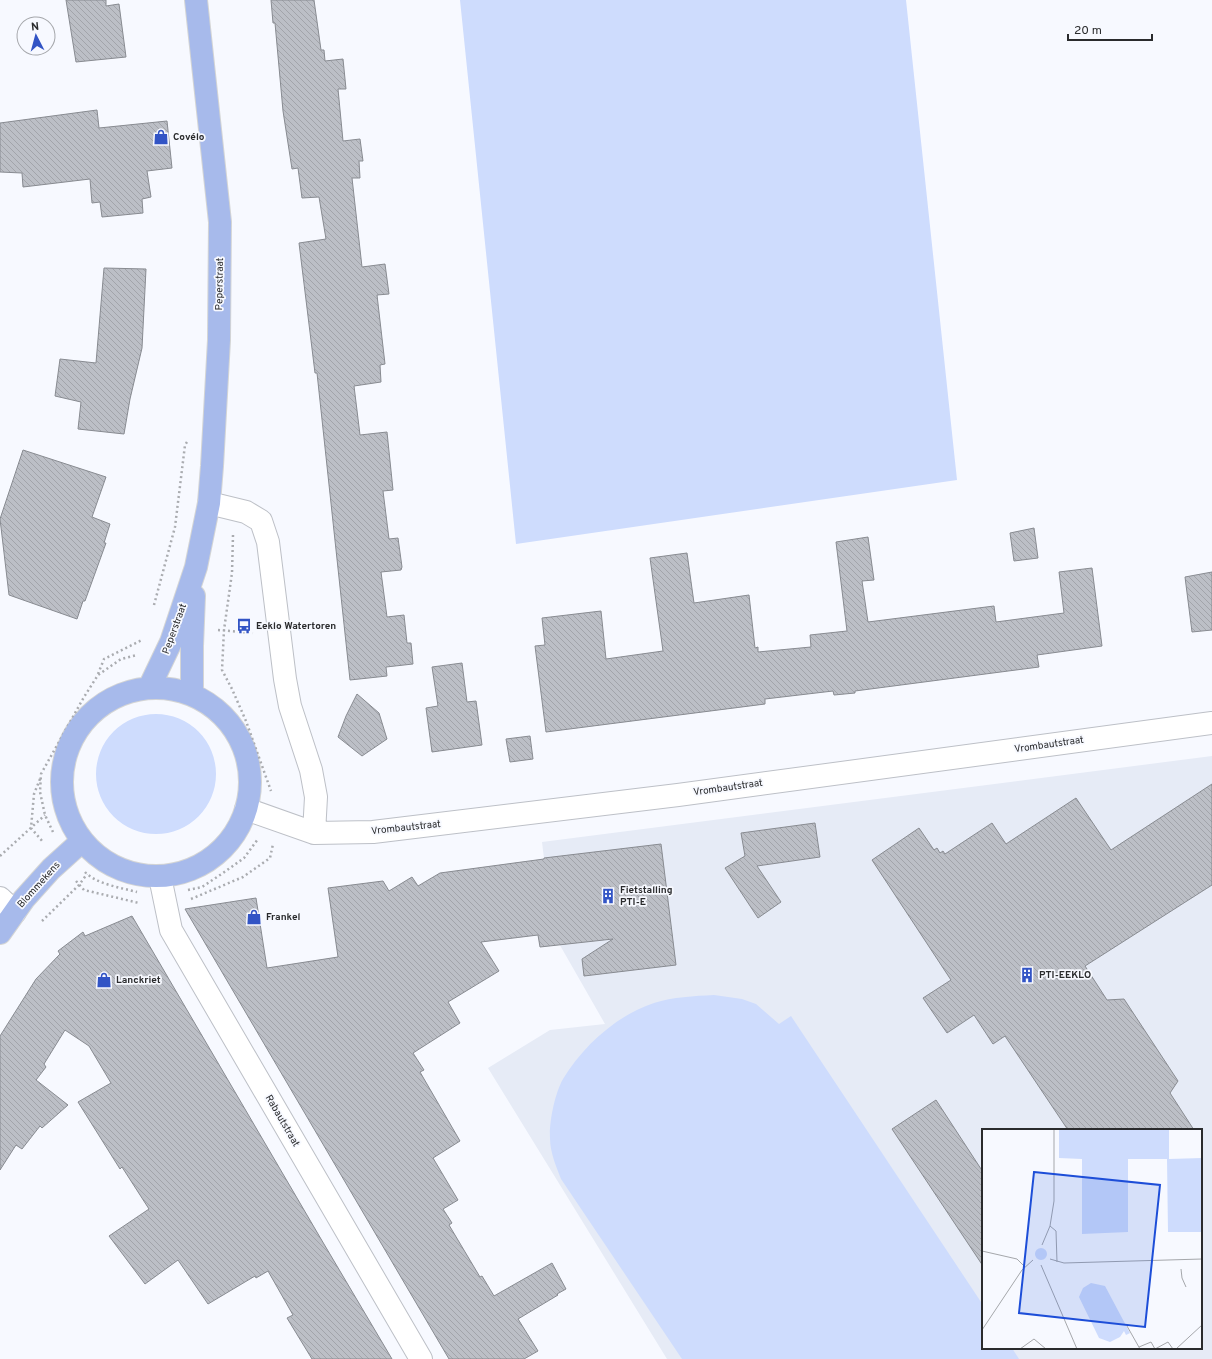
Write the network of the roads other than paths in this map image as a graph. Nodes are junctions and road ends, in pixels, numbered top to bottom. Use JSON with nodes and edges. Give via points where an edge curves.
{"nodes":[{"id":1,"x":196,"y":0,"type":"edge"},
{"id":2,"x":209,"y":502,"type":"junction"},
{"id":3,"x":196,"y":567,"type":"junction"},
{"id":4,"x":149,"y":688,"type":"junction"},
{"id":5,"x":192,"y":695,"type":"junction"},
{"id":6,"x":1212,"y":723,"type":"edge"},
{"id":7,"x":246,"y":809,"type":"junction"},
{"id":8,"x":314,"y":833,"type":"junction"},
{"id":9,"x":82,"y":841,"type":"junction"},
{"id":10,"x":163,"y":892,"type":"junction"},
{"id":11,"x":7,"y":905,"type":"edge"},
{"id":12,"x":0,"y":933,"type":"edge"},
{"id":13,"x":421,"y":1359,"type":"edge"}],
"edges":[{"from":1,"to":2,"type":"main road","name":"Peperstraat","via":[[220,222],[219,340]]},
{"from":2,"to":3,"type":"main road","name":"Peperstraat"},
{"from":2,"to":8,"type":"street","via":[[246,512],[261,522],[268,542],[290,706],[311,770],[316,797]]},
{"from":3,"to":4,"type":"main road","name":"Peperstraat","via":[[171,642]]},
{"from":3,"to":5,"type":"main road","name":"Peperstraat"},
{"from":4,"to":5,"type":"main road","via":[[174,690]]},
{"from":4,"to":9,"type":"main road","via":[[106,702],[82,724],[65,759],[62,791],[70,821]]},
{"from":5,"to":7,"type":"main road","via":[[208,703],[232,726],[241,742],[250,773],[250,792]]},
{"from":6,"to":8,"type":"street","name":"Vrombautstraat","via":[[678,795],[373,832]]},
{"from":7,"to":8,"type":"street","name":"Vrombautstraat"},
{"from":7,"to":10,"type":"main road","via":[[235,836],[213,858]]},
{"from":9,"to":10,"type":"main road","via":[[98,857]]},
{"from":9,"to":11,"type":"main road","name":"Blommekens","via":[[58,862],[24,899]]},
{"from":10,"to":13,"type":"street","name":"Rabautstraat","via":[[171,930]]},
{"from":11,"to":12,"type":"main road","name":"Blommekens"}]}
